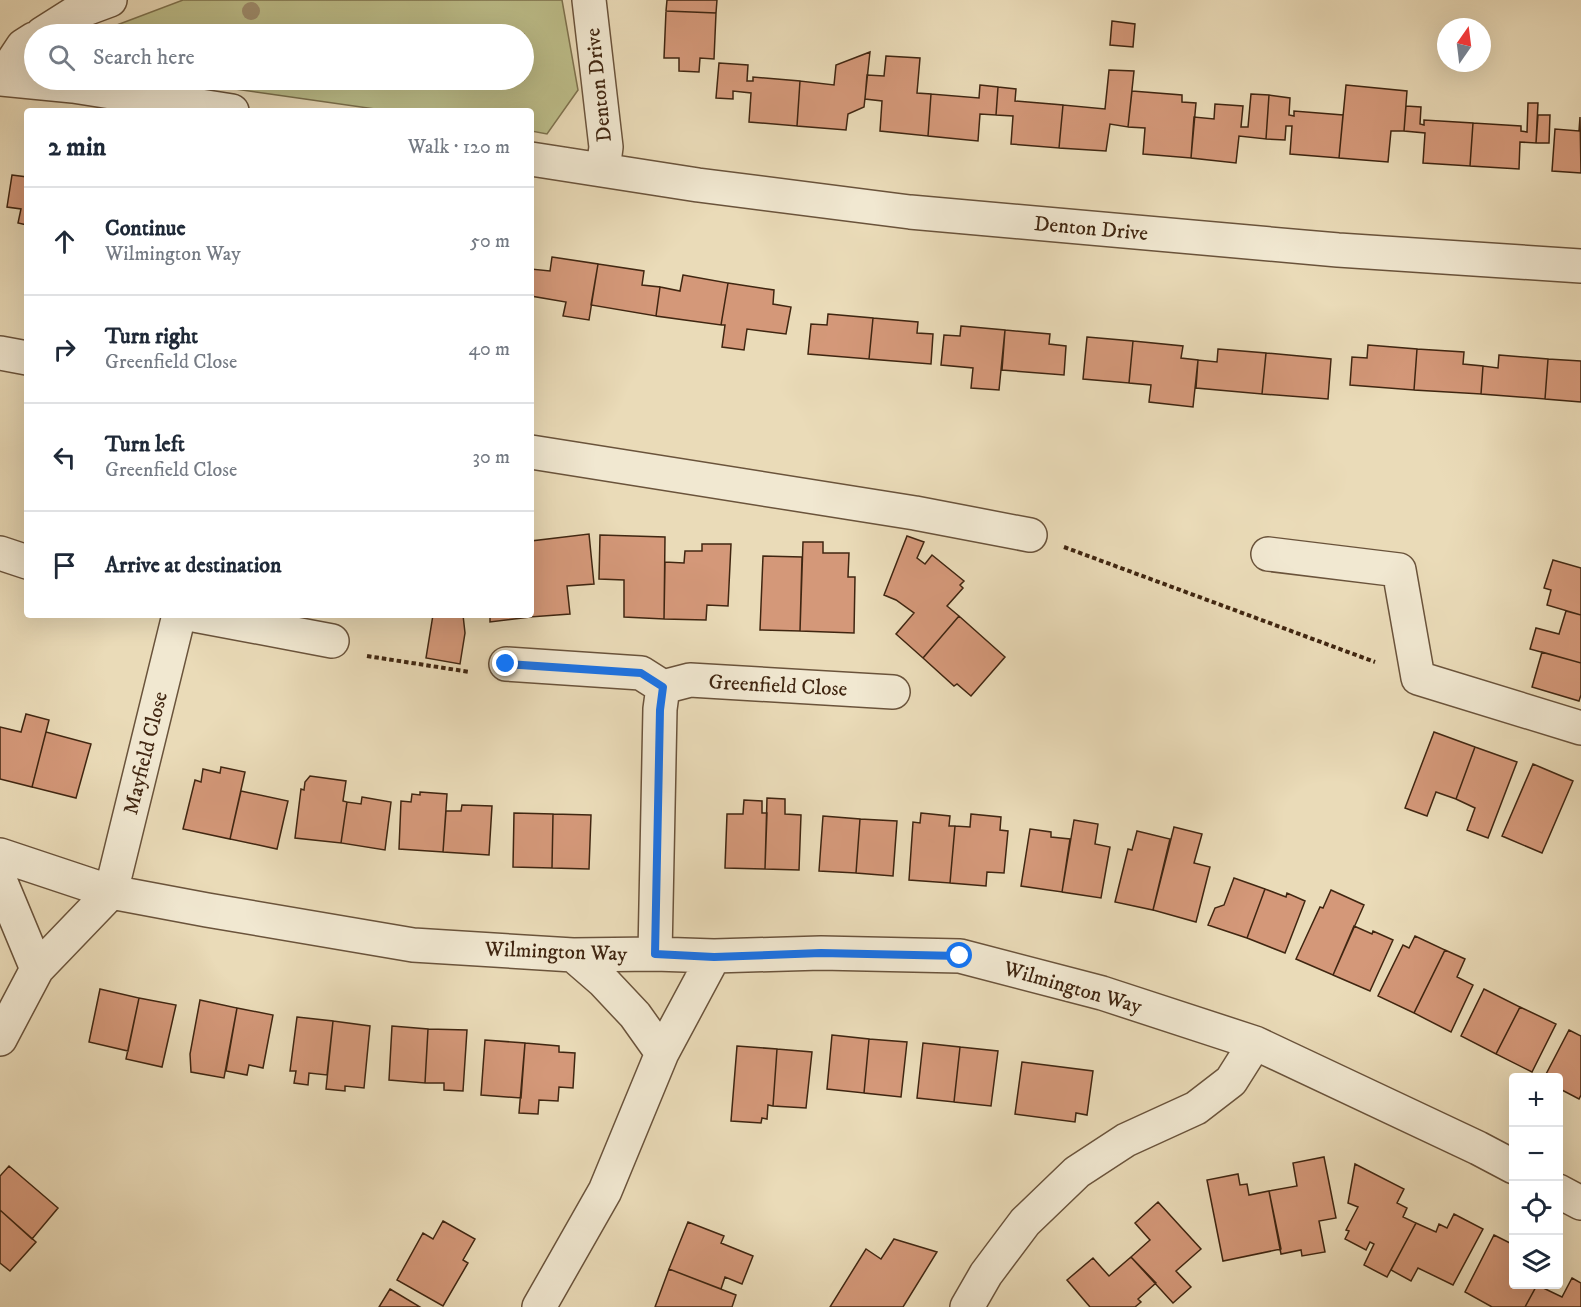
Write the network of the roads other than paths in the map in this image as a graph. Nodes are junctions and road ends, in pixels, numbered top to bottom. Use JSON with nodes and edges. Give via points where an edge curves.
{"nodes":[{"id":1,"x":110,"y":0,"type":"edge"},
{"id":2,"x":589,"y":0,"type":"edge"},
{"id":3,"x":58,"y":24,"type":"edge"},
{"id":4,"x":24,"y":45,"type":"edge"},
{"id":5,"x":1,"y":79,"type":"edge"},
{"id":6,"x":24,"y":81,"type":"edge"},
{"id":7,"x":98,"y":90,"type":"edge"},
{"id":8,"x":213,"y":108,"type":"edge"},
{"id":9,"x":534,"y":159,"type":"edge"},
{"id":10,"x":603,"y":170,"type":"junction"},
{"id":11,"x":1581,"y":266,"type":"edge"},
{"id":12,"x":0,"y":353,"type":"edge"},
{"id":13,"x":24,"y":357,"type":"edge"},
{"id":14,"x":534,"y":452,"type":"edge"},
{"id":15,"x":1030,"y":535,"type":"road end"},
{"id":16,"x":0,"y":553,"type":"edge"},
{"id":17,"x":1268,"y":555,"type":"dead end"},
{"id":18,"x":24,"y":561,"type":"edge"},
{"id":19,"x":178,"y":618,"type":"edge"},
{"id":20,"x":210,"y":618,"type":"edge"},
{"id":21,"x":332,"y":641,"type":"dead end"},
{"id":22,"x":492,"y":668,"type":"road end"},
{"id":23,"x":663,"y":687,"type":"junction"},
{"id":24,"x":893,"y":692,"type":"dead end"},
{"id":25,"x":1581,"y":728,"type":"edge"},
{"id":26,"x":0,"y":855,"type":"edge"},
{"id":27,"x":0,"y":880,"type":"edge"},
{"id":28,"x":111,"y":892,"type":"junction"},
{"id":29,"x":655,"y":954,"type":"junction"},
{"id":30,"x":573,"y":955,"type":"junction"},
{"id":31,"x":714,"y":957,"type":"junction"},
{"id":32,"x":37,"y":969,"type":"junction"},
{"id":33,"x":0,"y":1039,"type":"edge"},
{"id":34,"x":1255,"y":1043,"type":"junction"},
{"id":35,"x":662,"y":1053,"type":"junction"},
{"id":36,"x":1509,"y":1164,"type":"edge"},
{"id":37,"x":1563,"y":1194,"type":"edge"},
{"id":38,"x":1581,"y":1203,"type":"edge"},
{"id":39,"x":539,"y":1307,"type":"edge"},
{"id":40,"x":967,"y":1307,"type":"edge"}],
"edges":[{"from":1,"to":3,"type":"street"},
{"from":2,"to":10,"type":"street","name":"Denton Drive","via":[[606,147]]},
{"from":4,"to":5,"type":"street"},
{"from":5,"to":6,"type":"street"},
{"from":7,"to":8,"type":"street"},
{"from":9,"to":10,"type":"street","name":"Denton Drive"},
{"from":10,"to":11,"type":"street","name":"Denton Drive","via":[[910,212],[1338,250]]},
{"from":12,"to":13,"type":"street"},
{"from":14,"to":15,"type":"street"},
{"from":16,"to":18,"type":"street"},
{"from":17,"to":25,"type":"street","via":[[1399,570],[1419,678]]},
{"from":19,"to":28,"type":"street","name":"Mayfield Close"},
{"from":20,"to":21,"type":"street"},
{"from":22,"to":23,"type":"street","via":[[641,673]]},
{"from":23,"to":24,"type":"street","name":"Greenfield Close","via":[[690,680]]},
{"from":23,"to":29,"type":"street"},
{"from":26,"to":28,"type":"street","name":"Wilmington Way"},
{"from":27,"to":32,"type":"street"},
{"from":28,"to":30,"type":"street","name":"Wilmington Way","via":[[412,945]]},
{"from":28,"to":32,"type":"street"},
{"from":29,"to":30,"type":"street","name":"Wilmington Way"},
{"from":29,"to":31,"type":"street","name":"Wilmington Way"},
{"from":30,"to":35,"type":"street","via":[[634,1015]]},
{"from":31,"to":34,"type":"street","name":"Wilmington Way","via":[[821,953],[960,956],[1102,993]]},
{"from":31,"to":35,"type":"street"},
{"from":32,"to":33,"type":"street"},
{"from":34,"to":36,"type":"street","name":"Wilmington Way"},
{"from":34,"to":40,"type":"street","via":[[1231,1081],[1196,1108],[1126,1140],[1077,1172],[1025,1222]]},
{"from":35,"to":39,"type":"street","via":[[605,1191]]},
{"from":37,"to":38,"type":"street"}]}
